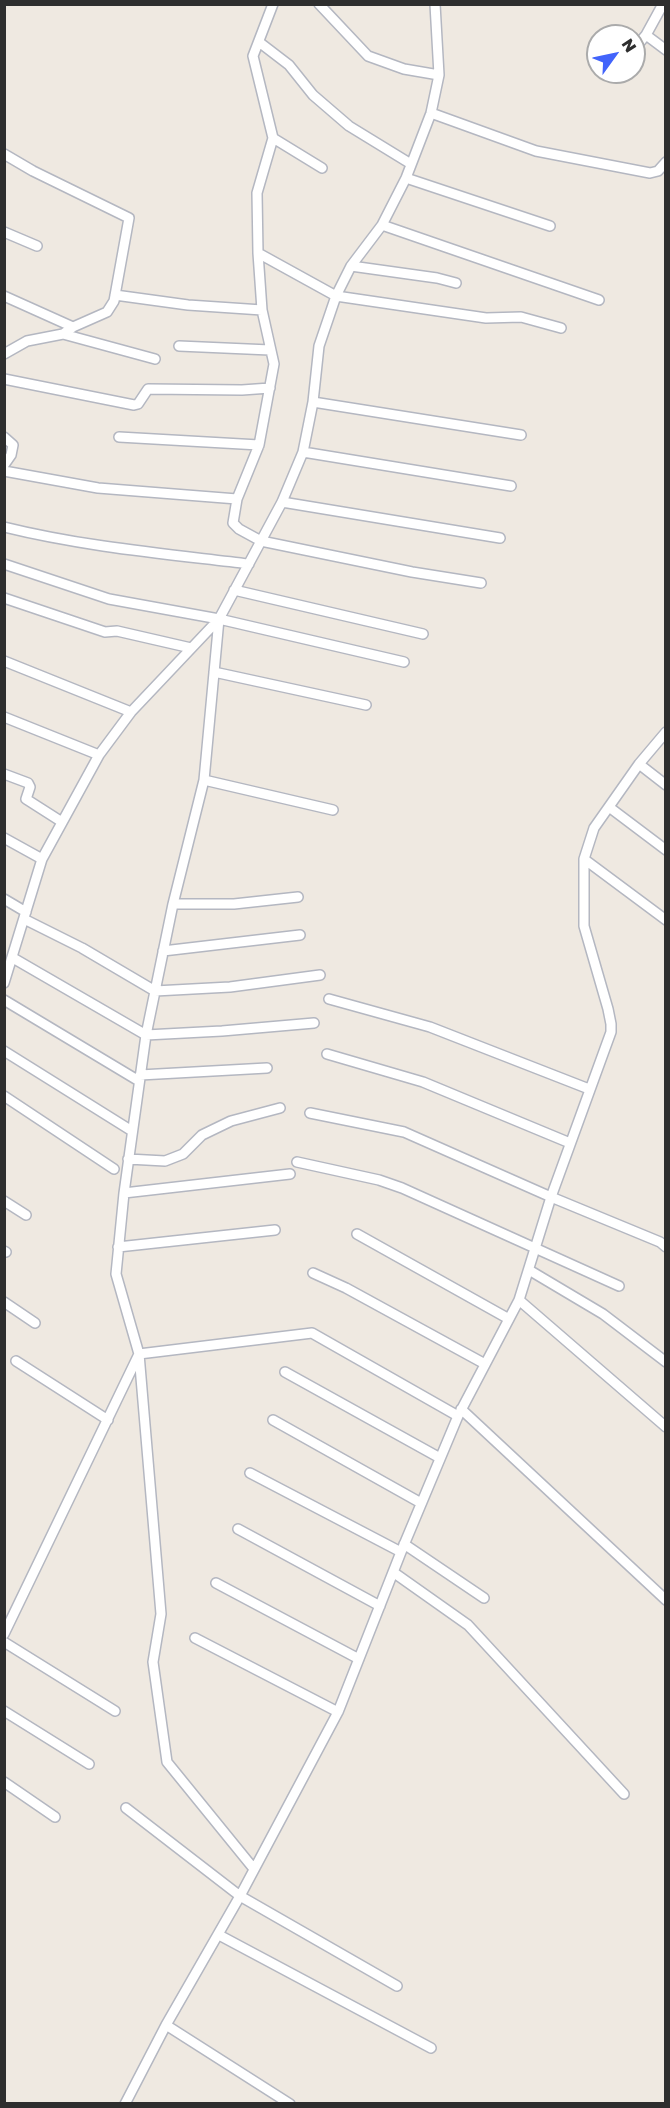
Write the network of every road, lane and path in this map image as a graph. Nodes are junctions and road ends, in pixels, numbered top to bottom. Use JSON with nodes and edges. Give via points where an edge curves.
{"nodes":[{"id":1,"x":273,"y":4,"type":"edge"},
{"id":2,"x":319,"y":4,"type":"edge"},
{"id":3,"x":435,"y":4,"type":"edge"},
{"id":4,"x":663,"y":4,"type":"edge"},
{"id":5,"x":646,"y":35,"type":"joint"},
{"id":6,"x":260,"y":42,"type":"junction"},
{"id":7,"x":666,"y":50,"type":"edge"},
{"id":8,"x":439,"y":75,"type":"junction"},
{"id":9,"x":431,"y":113,"type":"junction"},
{"id":10,"x":273,"y":138,"type":"junction"},
{"id":11,"x":4,"y":154,"type":"edge"},
{"id":12,"x":666,"y":162,"type":"edge"},
{"id":13,"x":411,"y":164,"type":"junction"},
{"id":14,"x":322,"y":168,"type":"dead end"},
{"id":15,"x":406,"y":178,"type":"junction"},
{"id":16,"x":382,"y":225,"type":"junction"},
{"id":17,"x":550,"y":226,"type":"dead end"},
{"id":18,"x":4,"y":232,"type":"edge"},
{"id":19,"x":37,"y":246,"type":"dead end"},
{"id":20,"x":258,"y":253,"type":"junction"},
{"id":21,"x":351,"y":266,"type":"junction"},
{"id":22,"x":456,"y":283,"type":"dead end"},
{"id":23,"x":115,"y":295,"type":"junction"},
{"id":24,"x":4,"y":296,"type":"edge"},
{"id":25,"x":336,"y":296,"type":"junction"},
{"id":26,"x":599,"y":300,"type":"dead end"},
{"id":27,"x":262,"y":310,"type":"junction"},
{"id":28,"x":73,"y":327,"type":"junction"},
{"id":29,"x":561,"y":328,"type":"dead end"},
{"id":30,"x":63,"y":334,"type":"junction"},
{"id":31,"x":179,"y":346,"type":"dead end"},
{"id":32,"x":270,"y":350,"type":"junction"},
{"id":33,"x":4,"y":354,"type":"edge"},
{"id":34,"x":155,"y":359,"type":"dead end"},
{"id":35,"x":4,"y":379,"type":"edge"},
{"id":36,"x":270,"y":388,"type":"junction"},
{"id":37,"x":313,"y":402,"type":"junction"},
{"id":38,"x":521,"y":435,"type":"dead end"},
{"id":39,"x":4,"y":437,"type":"edge"},
{"id":40,"x":119,"y":437,"type":"dead end"},
{"id":41,"x":259,"y":445,"type":"junction"},
{"id":42,"x":303,"y":452,"type":"junction"},
{"id":43,"x":4,"y":465,"type":"edge"},
{"id":44,"x":4,"y":471,"type":"edge"},
{"id":45,"x":511,"y":486,"type":"dead end"},
{"id":46,"x":237,"y":499,"type":"junction"},
{"id":47,"x":282,"y":502,"type":"junction"},
{"id":48,"x":4,"y":526,"type":"edge"},
{"id":49,"x":500,"y":538,"type":"dead end"},
{"id":50,"x":261,"y":542,"type":"junction"},
{"id":51,"x":4,"y":564,"type":"edge"},
{"id":52,"x":249,"y":564,"type":"junction"},
{"id":53,"x":481,"y":583,"type":"dead end"},
{"id":54,"x":234,"y":590,"type":"junction"},
{"id":55,"x":4,"y":598,"type":"edge"},
{"id":56,"x":219,"y":619,"type":"junction"},
{"id":57,"x":423,"y":634,"type":"dead end"},
{"id":58,"x":191,"y":648,"type":"junction"},
{"id":59,"x":4,"y":661,"type":"edge"},
{"id":60,"x":404,"y":662,"type":"dead end"},
{"id":61,"x":214,"y":672,"type":"junction"},
{"id":62,"x":366,"y":705,"type":"dead end"},
{"id":63,"x":130,"y":712,"type":"junction"},
{"id":64,"x":4,"y":717,"type":"edge"},
{"id":65,"x":666,"y":732,"type":"edge"},
{"id":66,"x":99,"y":755,"type":"junction"},
{"id":67,"x":639,"y":764,"type":"junction"},
{"id":68,"x":4,"y":774,"type":"edge"},
{"id":69,"x":204,"y":780,"type":"junction"},
{"id":70,"x":666,"y":785,"type":"edge"},
{"id":71,"x":609,"y":807,"type":"junction"},
{"id":72,"x":333,"y":810,"type":"dead end"},
{"id":73,"x":62,"y":822,"type":"junction"},
{"id":74,"x":4,"y":838,"type":"edge"},
{"id":75,"x":666,"y":850,"type":"edge"},
{"id":76,"x":584,"y":858,"type":"junction"},
{"id":77,"x":42,"y":859,"type":"junction"},
{"id":78,"x":298,"y":897,"type":"dead end"},
{"id":79,"x":4,"y":899,"type":"edge"},
{"id":80,"x":173,"y":904,"type":"junction"},
{"id":81,"x":25,"y":916,"type":"junction"},
{"id":82,"x":666,"y":920,"type":"edge"},
{"id":83,"x":300,"y":935,"type":"dead end"},
{"id":84,"x":163,"y":951,"type":"junction"},
{"id":85,"x":9,"y":960,"type":"edge"},
{"id":86,"x":320,"y":975,"type":"dead end"},
{"id":87,"x":4,"y":983,"type":"edge"},
{"id":88,"x":155,"y":992,"type":"junction"},
{"id":89,"x":4,"y":999,"type":"edge"},
{"id":90,"x":329,"y":999,"type":"dead end"},
{"id":91,"x":314,"y":1023,"type":"dead end"},
{"id":92,"x":146,"y":1035,"type":"junction"},
{"id":93,"x":4,"y":1051,"type":"edge"},
{"id":94,"x":327,"y":1054,"type":"dead end"},
{"id":95,"x":267,"y":1068,"type":"dead end"},
{"id":96,"x":140,"y":1078,"type":"junction"},
{"id":97,"x":589,"y":1089,"type":"junction"},
{"id":98,"x":4,"y":1096,"type":"edge"},
{"id":99,"x":280,"y":1108,"type":"dead end"},
{"id":100,"x":310,"y":1113,"type":"dead end"},
{"id":101,"x":132,"y":1131,"type":"junction"},
{"id":102,"x":570,"y":1143,"type":"junction"},
{"id":103,"x":128,"y":1159,"type":"junction"},
{"id":104,"x":297,"y":1161,"type":"dead end"},
{"id":105,"x":114,"y":1169,"type":"dead end"},
{"id":106,"x":290,"y":1174,"type":"dead end"},
{"id":107,"x":124,"y":1193,"type":"junction"},
{"id":108,"x":551,"y":1197,"type":"junction"},
{"id":109,"x":4,"y":1201,"type":"edge"},
{"id":110,"x":26,"y":1215,"type":"dead end"},
{"id":111,"x":275,"y":1230,"type":"dead end"},
{"id":112,"x":357,"y":1234,"type":"dead end"},
{"id":113,"x":118,"y":1247,"type":"junction"},
{"id":114,"x":535,"y":1247,"type":"junction"},
{"id":115,"x":666,"y":1247,"type":"edge"},
{"id":116,"x":529,"y":1270,"type":"junction"},
{"id":117,"x":312,"y":1274,"type":"dead end"},
{"id":118,"x":619,"y":1286,"type":"dead end"},
{"id":119,"x":519,"y":1300,"type":"junction"},
{"id":120,"x":4,"y":1302,"type":"edge"},
{"id":121,"x":509,"y":1319,"type":"junction"},
{"id":122,"x":35,"y":1323,"type":"dead end"},
{"id":123,"x":139,"y":1354,"type":"junction"},
{"id":124,"x":16,"y":1361,"type":"dead end"},
{"id":125,"x":666,"y":1362,"type":"edge"},
{"id":126,"x":485,"y":1364,"type":"junction"},
{"id":127,"x":285,"y":1372,"type":"dead end"},
{"id":128,"x":460,"y":1412,"type":"junction"},
{"id":129,"x":108,"y":1420,"type":"junction"},
{"id":130,"x":273,"y":1420,"type":"dead end"},
{"id":131,"x":666,"y":1427,"type":"edge"},
{"id":132,"x":440,"y":1458,"type":"junction"},
{"id":133,"x":250,"y":1473,"type":"dead end"},
{"id":134,"x":422,"y":1503,"type":"junction"},
{"id":135,"x":238,"y":1529,"type":"dead end"},
{"id":136,"x":402,"y":1548,"type":"junction"},
{"id":137,"x":393,"y":1572,"type":"junction"},
{"id":138,"x":216,"y":1583,"type":"dead end"},
{"id":139,"x":484,"y":1598,"type":"dead end"},
{"id":140,"x":666,"y":1600,"type":"edge"},
{"id":141,"x":380,"y":1606,"type":"junction"},
{"id":142,"x":4,"y":1634,"type":"edge"},
{"id":143,"x":195,"y":1638,"type":"dead end"},
{"id":144,"x":4,"y":1642,"type":"edge"},
{"id":145,"x":359,"y":1659,"type":"junction"},
{"id":146,"x":4,"y":1711,"type":"edge"},
{"id":147,"x":116,"y":1711,"type":"dead end"},
{"id":148,"x":338,"y":1712,"type":"junction"},
{"id":149,"x":89,"y":1764,"type":"dead end"},
{"id":150,"x":4,"y":1782,"type":"edge"},
{"id":151,"x":624,"y":1794,"type":"dead end"},
{"id":152,"x":126,"y":1808,"type":"dead end"},
{"id":153,"x":55,"y":1816,"type":"dead end"},
{"id":154,"x":254,"y":1869,"type":"junction"},
{"id":155,"x":240,"y":1896,"type":"junction"},
{"id":156,"x":219,"y":1935,"type":"junction"},
{"id":157,"x":398,"y":1986,"type":"dead end"},
{"id":158,"x":166,"y":2025,"type":"junction"},
{"id":159,"x":431,"y":2048,"type":"dead end"},
{"id":160,"x":125,"y":2103,"type":"edge"},
{"id":161,"x":290,"y":2103,"type":"edge"}],
"edges":[{"from":1,"to":6,"type":"street"},
{"from":2,"to":8,"type":"street","via":[[368,56],[404,69]]},
{"from":3,"to":8,"type":"street"},
{"from":4,"to":5,"type":"street"},
{"from":5,"to":7,"type":"street"},
{"from":6,"to":10,"type":"street","via":[[253,56]]},
{"from":6,"to":13,"type":"street","via":[[350,126]]},
{"from":8,"to":9,"type":"street"},
{"from":9,"to":12,"type":"street","via":[[536,152],[650,174]]},
{"from":9,"to":13,"type":"street"},
{"from":10,"to":14,"type":"street"},
{"from":10,"to":20,"type":"street","via":[[257,193]]},
{"from":11,"to":23,"type":"street","via":[[129,218]]},
{"from":13,"to":15,"type":"street"},
{"from":15,"to":16,"type":"street"},
{"from":15,"to":17,"type":"street"},
{"from":16,"to":21,"type":"street"},
{"from":16,"to":26,"type":"street"},
{"from":18,"to":19,"type":"street"},
{"from":20,"to":25,"type":"street"},
{"from":20,"to":27,"type":"street"},
{"from":21,"to":22,"type":"street"},
{"from":21,"to":25,"type":"street"},
{"from":23,"to":27,"type":"street"},
{"from":23,"to":28,"type":"street","via":[[107,312]]},
{"from":24,"to":28,"type":"street"},
{"from":25,"to":29,"type":"street","via":[[486,318],[521,317]]},
{"from":25,"to":37,"type":"street","via":[[319,346]]},
{"from":27,"to":32,"type":"street"},
{"from":28,"to":30,"type":"street"},
{"from":30,"to":33,"type":"street","via":[[27,341]]},
{"from":30,"to":34,"type":"street"},
{"from":31,"to":32,"type":"street"},
{"from":32,"to":36,"type":"street","via":[[274,364]]},
{"from":35,"to":36,"type":"street","via":[[134,405],[148,389]]},
{"from":36,"to":41,"type":"street"},
{"from":37,"to":38,"type":"street"},
{"from":37,"to":42,"type":"street"},
{"from":39,"to":43,"type":"street","via":[[13,445]]},
{"from":40,"to":41,"type":"street"},
{"from":41,"to":46,"type":"street"},
{"from":42,"to":45,"type":"street"},
{"from":42,"to":47,"type":"street"},
{"from":44,"to":46,"type":"street","via":[[98,488]]},
{"from":46,"to":50,"type":"street","via":[[233,523]]},
{"from":47,"to":49,"type":"street"},
{"from":47,"to":50,"type":"street"},
{"from":48,"to":52,"type":"street","via":[[98,546]]},
{"from":50,"to":52,"type":"street"},
{"from":50,"to":53,"type":"street"},
{"from":51,"to":56,"type":"street","via":[[109,599]]},
{"from":52,"to":54,"type":"street"},
{"from":54,"to":56,"type":"street"},
{"from":54,"to":57,"type":"street"},
{"from":55,"to":58,"type":"street","via":[[105,632],[117,631]]},
{"from":56,"to":58,"type":"street"},
{"from":56,"to":60,"type":"street"},
{"from":56,"to":61,"type":"street"},
{"from":58,"to":63,"type":"street"},
{"from":59,"to":63,"type":"street"},
{"from":61,"to":62,"type":"street"},
{"from":61,"to":69,"type":"street"},
{"from":63,"to":66,"type":"street"},
{"from":64,"to":66,"type":"street"},
{"from":65,"to":67,"type":"street"},
{"from":66,"to":73,"type":"street"},
{"from":67,"to":70,"type":"street"},
{"from":67,"to":71,"type":"street"},
{"from":68,"to":73,"type":"street","via":[[28,783],[26,799]]},
{"from":69,"to":72,"type":"street"},
{"from":69,"to":80,"type":"street"},
{"from":71,"to":75,"type":"street"},
{"from":71,"to":76,"type":"street","via":[[594,828]]},
{"from":73,"to":77,"type":"street"},
{"from":74,"to":77,"type":"street"},
{"from":76,"to":82,"type":"street"},
{"from":76,"to":97,"type":"street","via":[[584,926],[612,1024]]},
{"from":77,"to":81,"type":"street"},
{"from":78,"to":80,"type":"street","via":[[234,904]]},
{"from":79,"to":81,"type":"street"},
{"from":80,"to":84,"type":"street"},
{"from":81,"to":85,"type":"street"},
{"from":81,"to":88,"type":"street"},
{"from":83,"to":84,"type":"street"},
{"from":84,"to":88,"type":"street"},
{"from":85,"to":87,"type":"street"},
{"from":85,"to":92,"type":"street"},
{"from":86,"to":88,"type":"street"},
{"from":88,"to":92,"type":"street"},
{"from":89,"to":96,"type":"street"},
{"from":90,"to":97,"type":"street","via":[[430,1027]]},
{"from":91,"to":92,"type":"street"},
{"from":92,"to":96,"type":"street"},
{"from":93,"to":101,"type":"street"},
{"from":94,"to":102,"type":"street","via":[[423,1082]]},
{"from":95,"to":96,"type":"street"},
{"from":96,"to":101,"type":"street"},
{"from":97,"to":102,"type":"street"},
{"from":98,"to":105,"type":"street"},
{"from":99,"to":103,"type":"street","via":[[231,1121],[202,1135],[183,1155],[165,1161]]},
{"from":100,"to":108,"type":"street","via":[[405,1132]]},
{"from":101,"to":103,"type":"street"},
{"from":102,"to":108,"type":"street"},
{"from":103,"to":107,"type":"street"},
{"from":104,"to":114,"type":"street","via":[[402,1188]]},
{"from":106,"to":107,"type":"street"},
{"from":107,"to":113,"type":"street"},
{"from":108,"to":114,"type":"street"},
{"from":108,"to":115,"type":"street"},
{"from":109,"to":110,"type":"street"},
{"from":111,"to":113,"type":"street"},
{"from":112,"to":121,"type":"street"},
{"from":113,"to":123,"type":"street","via":[[116,1274]]},
{"from":114,"to":116,"type":"street"},
{"from":114,"to":118,"type":"street"},
{"from":116,"to":119,"type":"street"},
{"from":116,"to":125,"type":"street","via":[[603,1314]]},
{"from":117,"to":126,"type":"street","via":[[346,1288]]},
{"from":119,"to":121,"type":"street"},
{"from":119,"to":131,"type":"street"},
{"from":120,"to":122,"type":"street"},
{"from":121,"to":126,"type":"street"},
{"from":123,"to":128,"type":"street","via":[[312,1333]]},
{"from":123,"to":129,"type":"street"},
{"from":123,"to":154,"type":"street","via":[[161,1614],[153,1662],[167,1762]]},
{"from":124,"to":129,"type":"street"},
{"from":126,"to":128,"type":"street"},
{"from":127,"to":132,"type":"street"},
{"from":128,"to":132,"type":"street"},
{"from":128,"to":140,"type":"street"},
{"from":129,"to":142,"type":"street"},
{"from":130,"to":134,"type":"street"},
{"from":132,"to":134,"type":"street"},
{"from":133,"to":136,"type":"street"},
{"from":134,"to":136,"type":"street"},
{"from":135,"to":141,"type":"street"},
{"from":136,"to":137,"type":"street"},
{"from":136,"to":139,"type":"street"},
{"from":137,"to":141,"type":"street"},
{"from":137,"to":151,"type":"street","via":[[468,1625]]},
{"from":138,"to":145,"type":"street"},
{"from":141,"to":145,"type":"street"},
{"from":143,"to":148,"type":"street"},
{"from":144,"to":147,"type":"street"},
{"from":145,"to":148,"type":"street"},
{"from":146,"to":149,"type":"street"},
{"from":148,"to":154,"type":"street"},
{"from":150,"to":153,"type":"street"},
{"from":152,"to":155,"type":"street"},
{"from":154,"to":155,"type":"street"},
{"from":155,"to":156,"type":"street"},
{"from":155,"to":157,"type":"street"},
{"from":156,"to":158,"type":"street"},
{"from":156,"to":159,"type":"street"},
{"from":158,"to":160,"type":"street"},
{"from":158,"to":161,"type":"street"}]}
